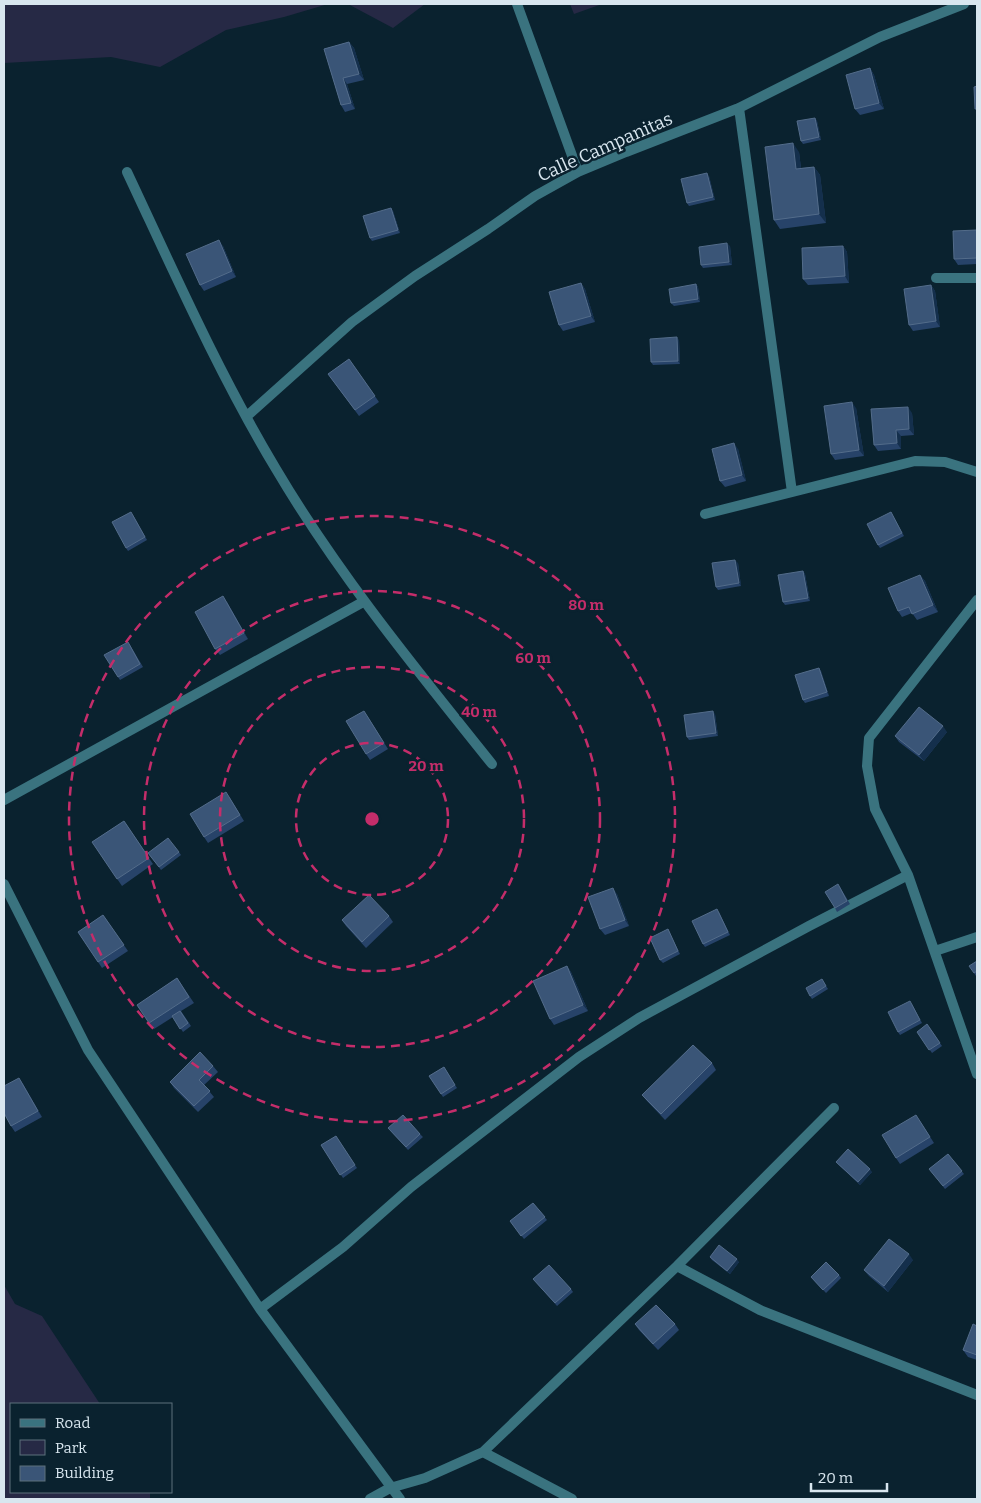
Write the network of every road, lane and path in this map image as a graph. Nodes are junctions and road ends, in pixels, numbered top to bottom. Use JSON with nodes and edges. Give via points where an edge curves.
{"nodes":[{"id":1,"x":517,"y":4,"type":"edge"},
{"id":2,"x":964,"y":4,"type":"edge"},
{"id":3,"x":739,"y":108,"type":"junction"},
{"id":4,"x":127,"y":172,"type":"dead end"},
{"id":5,"x":578,"y":172,"type":"junction"},
{"id":6,"x":936,"y":278,"type":"dead end"},
{"id":7,"x":977,"y":278,"type":"edge"},
{"id":8,"x":247,"y":416,"type":"junction"},
{"id":9,"x":977,"y":472,"type":"edge"},
{"id":10,"x":792,"y":492,"type":"junction"},
{"id":11,"x":705,"y":514,"type":"dead end"},
{"id":12,"x":977,"y":600,"type":"edge"},
{"id":13,"x":363,"y":602,"type":"junction"},
{"id":14,"x":492,"y":764,"type":"dead end"},
{"id":15,"x":4,"y":800,"type":"edge"},
{"id":16,"x":908,"y":875,"type":"junction"},
{"id":17,"x":5,"y":889,"type":"edge"},
{"id":18,"x":977,"y":937,"type":"edge"},
{"id":19,"x":935,"y":951,"type":"junction"},
{"id":20,"x":977,"y":1074,"type":"edge"},
{"id":21,"x":834,"y":1108,"type":"dead end"},
{"id":22,"x":677,"y":1266,"type":"junction"},
{"id":23,"x":260,"y":1309,"type":"junction"},
{"id":24,"x":977,"y":1395,"type":"edge"},
{"id":25,"x":483,"y":1452,"type":"junction"},
{"id":26,"x":390,"y":1488,"type":"junction"},
{"id":27,"x":370,"y":1499,"type":"edge"},
{"id":28,"x":400,"y":1499,"type":"edge"},
{"id":29,"x":572,"y":1499,"type":"edge"}],
"edges":[{"from":1,"to":5,"type":"street"},
{"from":2,"to":3,"type":"street","name":"Calle Campanitas","via":[[880,37]]},
{"from":3,"to":5,"type":"street","name":"Calle Campanitas"},
{"from":3,"to":10,"type":"street"},
{"from":4,"to":8,"type":"street"},
{"from":5,"to":8,"type":"street","name":"Calle Campanitas","via":[[535,196],[352,322]]},
{"from":6,"to":7,"type":"street"},
{"from":8,"to":13,"type":"street","via":[[276,469]]},
{"from":9,"to":10,"type":"street","via":[[945,462],[915,461]]},
{"from":10,"to":11,"type":"street"},
{"from":12,"to":16,"type":"street","via":[[869,738],[867,766],[875,809]]},
{"from":13,"to":14,"type":"street"},
{"from":13,"to":15,"type":"street"},
{"from":16,"to":19,"type":"street"},
{"from":16,"to":23,"type":"street","via":[[639,1018],[579,1057],[411,1187],[343,1247]]},
{"from":17,"to":23,"type":"street","via":[[88,1050]]},
{"from":18,"to":19,"type":"street"},
{"from":19,"to":20,"type":"street"},
{"from":21,"to":22,"type":"street"},
{"from":22,"to":24,"type":"street","via":[[760,1310]]},
{"from":22,"to":25,"type":"street"},
{"from":23,"to":26,"type":"street"},
{"from":25,"to":26,"type":"street","via":[[425,1478]]},
{"from":25,"to":29,"type":"street"},
{"from":26,"to":27,"type":"street"},
{"from":26,"to":28,"type":"street"}]}
